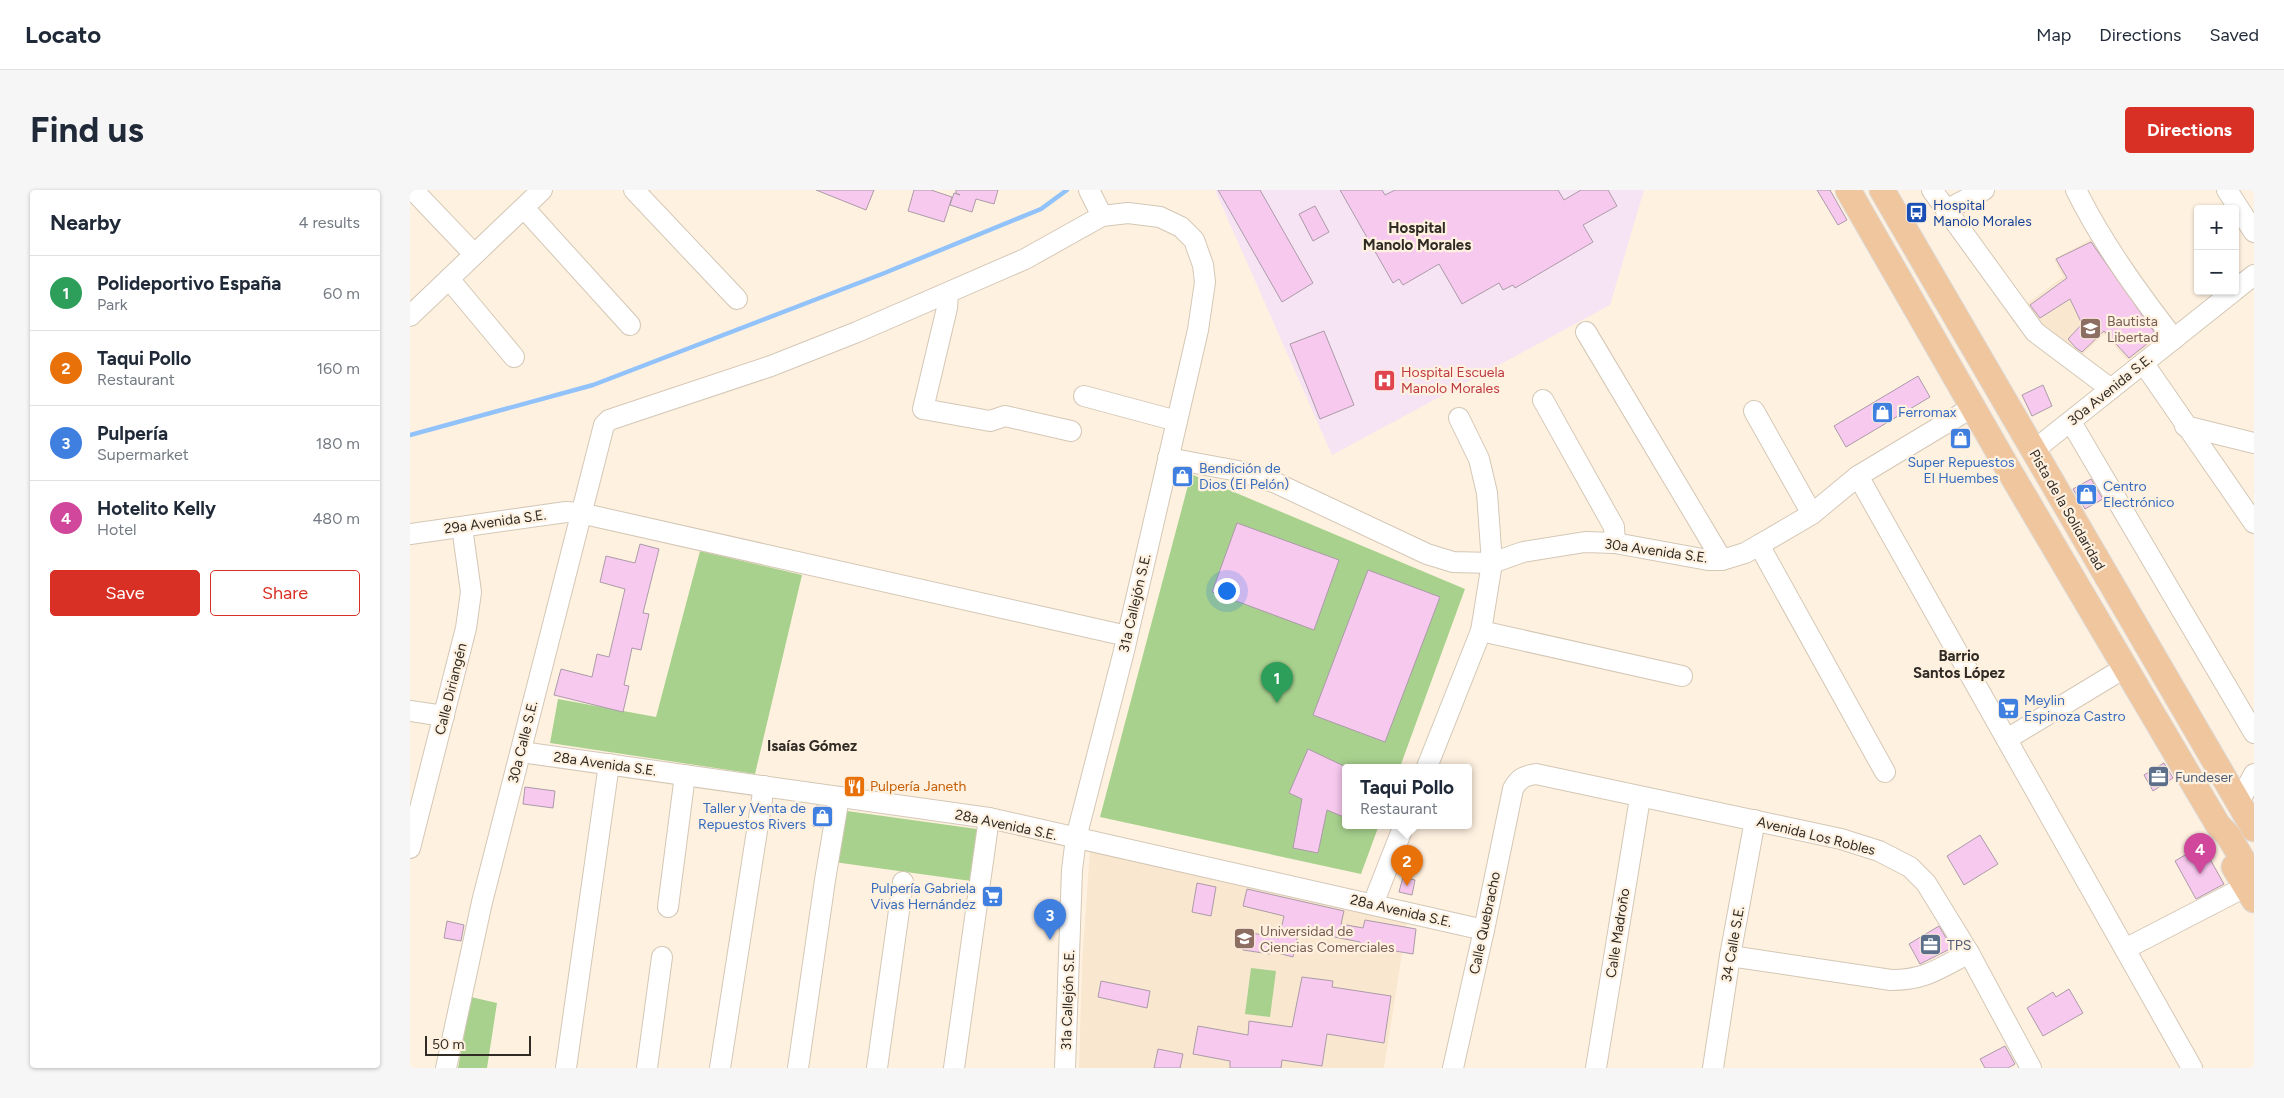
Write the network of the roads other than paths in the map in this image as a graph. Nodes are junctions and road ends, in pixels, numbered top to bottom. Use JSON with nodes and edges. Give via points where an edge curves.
{"nodes":[{"id":1,"x":413,"y":190,"type":"edge"},
{"id":2,"x":542,"y":190,"type":"edge"},
{"id":3,"x":634,"y":190,"type":"edge"},
{"id":4,"x":1089,"y":190,"type":"edge"},
{"id":5,"x":1848,"y":190,"type":"edge"},
{"id":6,"x":1882,"y":190,"type":"edge"},
{"id":7,"x":1932,"y":190,"type":"edge"},
{"id":8,"x":1984,"y":190,"type":"edge"},
{"id":9,"x":2076,"y":190,"type":"edge"},
{"id":10,"x":2227,"y":190,"type":"edge"},
{"id":11,"x":524,"y":208,"type":"junction"},
{"id":12,"x":1946,"y":210,"type":"junction"},
{"id":13,"x":1102,"y":216,"type":"junction"},
{"id":14,"x":2254,"y":232,"type":"edge"},
{"id":15,"x":474,"y":254,"type":"junction"},
{"id":16,"x":2254,"y":275,"type":"edge"},
{"id":17,"x":449,"y":278,"type":"junction"},
{"id":18,"x":2239,"y":287,"type":"edge"},
{"id":19,"x":948,"y":294,"type":"junction"},
{"id":20,"x":2229,"y":295,"type":"edge"},
{"id":21,"x":737,"y":299,"type":"dead end"},
{"id":22,"x":410,"y":316,"type":"edge"},
{"id":23,"x":630,"y":325,"type":"dead end"},
{"id":24,"x":1586,"y":332,"type":"dead end"},
{"id":25,"x":2174,"y":339,"type":"junction"},
{"id":26,"x":514,"y":357,"type":"dead end"},
{"id":27,"x":2144,"y":364,"type":"junction"},
{"id":28,"x":2112,"y":389,"type":"junction"},
{"id":29,"x":1084,"y":396,"type":"dead end"},
{"id":30,"x":1544,"y":400,"type":"dead end"},
{"id":31,"x":1973,"y":407,"type":"junction"},
{"id":32,"x":1754,"y":411,"type":"dead end"},
{"id":33,"x":1459,"y":418,"type":"dead end"},
{"id":34,"x":1177,"y":421,"type":"junction"},
{"id":35,"x":2071,"y":422,"type":"junction"},
{"id":36,"x":2185,"y":426,"type":"junction"},
{"id":37,"x":1071,"y":431,"type":"dead end"},
{"id":38,"x":2254,"y":443,"type":"edge"},
{"id":39,"x":2033,"y":451,"type":"junction"},
{"id":40,"x":1168,"y":458,"type":"junction"},
{"id":41,"x":1858,"y":476,"type":"junction"},
{"id":42,"x":580,"y":513,"type":"junction"},
{"id":43,"x":1812,"y":514,"type":"junction"},
{"id":44,"x":2254,"y":523,"type":"edge"},
{"id":45,"x":462,"y":527,"type":"junction"},
{"id":46,"x":410,"y":534,"type":"edge"},
{"id":47,"x":1615,"y":543,"type":"junction"},
{"id":48,"x":1759,"y":545,"type":"junction"},
{"id":49,"x":1722,"y":560,"type":"junction"},
{"id":50,"x":1492,"y":563,"type":"junction"},
{"id":51,"x":1481,"y":631,"type":"junction"},
{"id":52,"x":1127,"y":636,"type":"junction"},
{"id":53,"x":2126,"y":667,"type":"junction"},
{"id":54,"x":1682,"y":676,"type":"dead end"},
{"id":55,"x":410,"y":711,"type":"edge"},
{"id":56,"x":444,"y":716,"type":"junction"},
{"id":57,"x":2254,"y":733,"type":"edge"},
{"id":58,"x":2007,"y":739,"type":"junction"},
{"id":59,"x":521,"y":752,"type":"junction"},
{"id":60,"x":609,"y":764,"type":"junction"},
{"id":61,"x":1427,"y":764,"type":"edge"},
{"id":62,"x":1885,"y":772,"type":"dead end"},
{"id":63,"x":2254,"y":774,"type":"edge"},
{"id":64,"x":685,"y":775,"type":"junction"},
{"id":65,"x":1518,"y":779,"type":"joint"},
{"id":66,"x":764,"y":786,"type":"junction"},
{"id":67,"x":839,"y":797,"type":"junction"},
{"id":68,"x":1640,"y":798,"type":"junction"},
{"id":69,"x":2248,"y":816,"type":"edge"},
{"id":70,"x":989,"y":818,"type":"junction"},
{"id":71,"x":1755,"y":820,"type":"junction"},
{"id":72,"x":1402,"y":829,"type":"edge"},
{"id":73,"x":1076,"y":838,"type":"junction"},
{"id":74,"x":410,"y":848,"type":"edge"},
{"id":75,"x":2251,"y":874,"type":"edge"},
{"id":76,"x":902,"y":882,"type":"dead end"},
{"id":77,"x":1373,"y":904,"type":"junction"},
{"id":78,"x":668,"y":907,"type":"dead end"},
{"id":79,"x":1484,"y":930,"type":"junction"},
{"id":80,"x":2125,"y":949,"type":"junction"},
{"id":81,"x":1969,"y":953,"type":"junction"},
{"id":82,"x":1730,"y":956,"type":"junction"},
{"id":83,"x":662,"y":957,"type":"dead end"},
{"id":84,"x":446,"y":1068,"type":"edge"},
{"id":85,"x":566,"y":1068,"type":"edge"},
{"id":86,"x":647,"y":1068,"type":"edge"},
{"id":87,"x":720,"y":1068,"type":"edge"},
{"id":88,"x":798,"y":1068,"type":"edge"},
{"id":89,"x":877,"y":1068,"type":"edge"},
{"id":90,"x":954,"y":1068,"type":"edge"},
{"id":91,"x":1065,"y":1068,"type":"edge"},
{"id":92,"x":1453,"y":1068,"type":"edge"},
{"id":93,"x":1596,"y":1068,"type":"edge"},
{"id":94,"x":1713,"y":1068,"type":"edge"},
{"id":95,"x":2031,"y":1068,"type":"edge"},
{"id":96,"x":2192,"y":1068,"type":"edge"}],
"edges":[{"from":1,"to":15,"type":"street"},
{"from":2,"to":11,"type":"street"},
{"from":3,"to":21,"type":"street"},
{"from":4,"to":13,"type":"street"},
{"from":5,"to":31,"type":"main road","name":"Pista de la Solidaridad"},
{"from":6,"to":39,"type":"main road","name":"Pista de la Solidaridad"},
{"from":7,"to":12,"type":"street"},
{"from":8,"to":12,"type":"street"},
{"from":9,"to":25,"type":"street","via":[[2108,250]]},
{"from":10,"to":14,"type":"street"},
{"from":11,"to":15,"type":"street"},
{"from":11,"to":23,"type":"street"},
{"from":12,"to":28,"type":"street","via":[[2035,332]]},
{"from":13,"to":19,"type":"street","via":[[1025,260]]},
{"from":13,"to":34,"type":"street","name":"31a Callejón S.E.","via":[[1128,213],[1160,217],[1181,227],[1194,240],[1205,282],[1198,330]]},
{"from":15,"to":17,"type":"street"},
{"from":16,"to":18,"type":"street","name":"30a Avenida S.E."},
{"from":17,"to":22,"type":"street"},
{"from":17,"to":26,"type":"street"},
{"from":19,"to":37,"type":"street","via":[[924,409],[990,421],[1005,416]]},
{"from":19,"to":42,"type":"street","name":"30a Calle S.E.","via":[[771,366],[609,420],[601,434]]},
{"from":20,"to":25,"type":"street","name":"30a Avenida S.E."},
{"from":24,"to":49,"type":"street"},
{"from":25,"to":27,"type":"street","name":"30a Avenida S.E."},
{"from":27,"to":28,"type":"street","name":"30a Avenida S.E."},
{"from":27,"to":36,"type":"street"},
{"from":28,"to":35,"type":"street","name":"30a Avenida S.E."},
{"from":29,"to":34,"type":"street"},
{"from":30,"to":47,"type":"street","via":[[1614,527]]},
{"from":31,"to":41,"type":"street","name":"30a Avenida S.E."},
{"from":31,"to":53,"type":"main road","name":"Pista de la Solidaridad"},
{"from":32,"to":43,"type":"street"},
{"from":33,"to":50,"type":"street","via":[[1480,459],[1487,493]]},
{"from":34,"to":40,"type":"street","name":"31a Callejón S.E."},
{"from":35,"to":39,"type":"street","name":"30a Avenida S.E."},
{"from":35,"to":57,"type":"street"},
{"from":36,"to":38,"type":"street"},
{"from":36,"to":44,"type":"street"},
{"from":39,"to":69,"type":"main road","name":"Pista de la Solidaridad"},
{"from":40,"to":50,"type":"street","name":"30a Avenida S.E.","via":[[1238,471],[1276,483],[1427,554],[1453,562]]},
{"from":40,"to":52,"type":"street","name":"31a Callejón S.E."},
{"from":41,"to":43,"type":"street","name":"30a Avenida S.E."},
{"from":41,"to":58,"type":"street"},
{"from":42,"to":45,"type":"street","name":"29a Avenida S.E.","via":[[566,512]]},
{"from":42,"to":52,"type":"street","name":"29a Avenida S.E."},
{"from":42,"to":59,"type":"street","name":"30a Calle S.E."},
{"from":43,"to":48,"type":"street","name":"30a Avenida S.E."},
{"from":45,"to":46,"type":"street","name":"29a Avenida S.E."},
{"from":45,"to":56,"type":"street","name":"Calle Diriangén","via":[[471,592],[466,628]]},
{"from":47,"to":49,"type":"street","name":"30a Avenida S.E."},
{"from":47,"to":50,"type":"street","name":"30a Avenida S.E.","via":[[1585,542],[1549,547]]},
{"from":48,"to":49,"type":"street","name":"30a Avenida S.E."},
{"from":48,"to":62,"type":"street"},
{"from":50,"to":51,"type":"street"},
{"from":51,"to":54,"type":"street"},
{"from":51,"to":61,"type":"street"},
{"from":52,"to":73,"type":"street","name":"31a Callejón S.E."},
{"from":53,"to":58,"type":"street"},
{"from":53,"to":75,"type":"main road","name":"Pista de la Solidaridad","via":[[2218,825],[2228,835]]},
{"from":55,"to":56,"type":"street"},
{"from":56,"to":74,"type":"street","name":"Calle Diriangén"},
{"from":58,"to":80,"type":"street"},
{"from":59,"to":60,"type":"street","name":"28a Avenida S.E."},
{"from":59,"to":84,"type":"street","name":"30a Calle S.E.","via":[[482,902]]},
{"from":60,"to":64,"type":"street","name":"28a Avenida S.E."},
{"from":60,"to":85,"type":"street"},
{"from":63,"to":69,"type":"street"},
{"from":64,"to":66,"type":"street","name":"28a Avenida S.E."},
{"from":64,"to":78,"type":"street"},
{"from":65,"to":68,"type":"street","name":"Avenida Los Robles","via":[[1536,774]]},
{"from":65,"to":79,"type":"street","name":"Calle Quebracho","via":[[1513,789]]},
{"from":66,"to":67,"type":"street","name":"28a Avenida S.E."},
{"from":66,"to":87,"type":"street"},
{"from":67,"to":70,"type":"street","name":"28a Avenida S.E."},
{"from":67,"to":88,"type":"street"},
{"from":68,"to":71,"type":"street","name":"Avenida Los Robles"},
{"from":68,"to":93,"type":"street","name":"Calle Madroño"},
{"from":70,"to":73,"type":"street","name":"28a Avenida S.E."},
{"from":70,"to":90,"type":"street"},
{"from":71,"to":81,"type":"street","name":"Avenida Los Robles","via":[[1850,842],[1879,851],[1910,867],[1926,883]]},
{"from":71,"to":82,"type":"street","name":"34 Calle S.E."},
{"from":72,"to":77,"type":"street"},
{"from":73,"to":77,"type":"street","name":"28a Avenida S.E."},
{"from":73,"to":91,"type":"street","name":"31a Callejón S.E."},
{"from":75,"to":80,"type":"street"},
{"from":76,"to":89,"type":"street"},
{"from":77,"to":79,"type":"street","name":"28a Avenida S.E."},
{"from":79,"to":92,"type":"street","name":"Calle Quebracho"},
{"from":80,"to":96,"type":"street"},
{"from":81,"to":82,"type":"street","via":[[1912,980],[1892,980]]},
{"from":81,"to":95,"type":"street","name":"Avenida Los Robles"},
{"from":82,"to":94,"type":"street","name":"34 Calle S.E."},
{"from":83,"to":86,"type":"street"}]}
